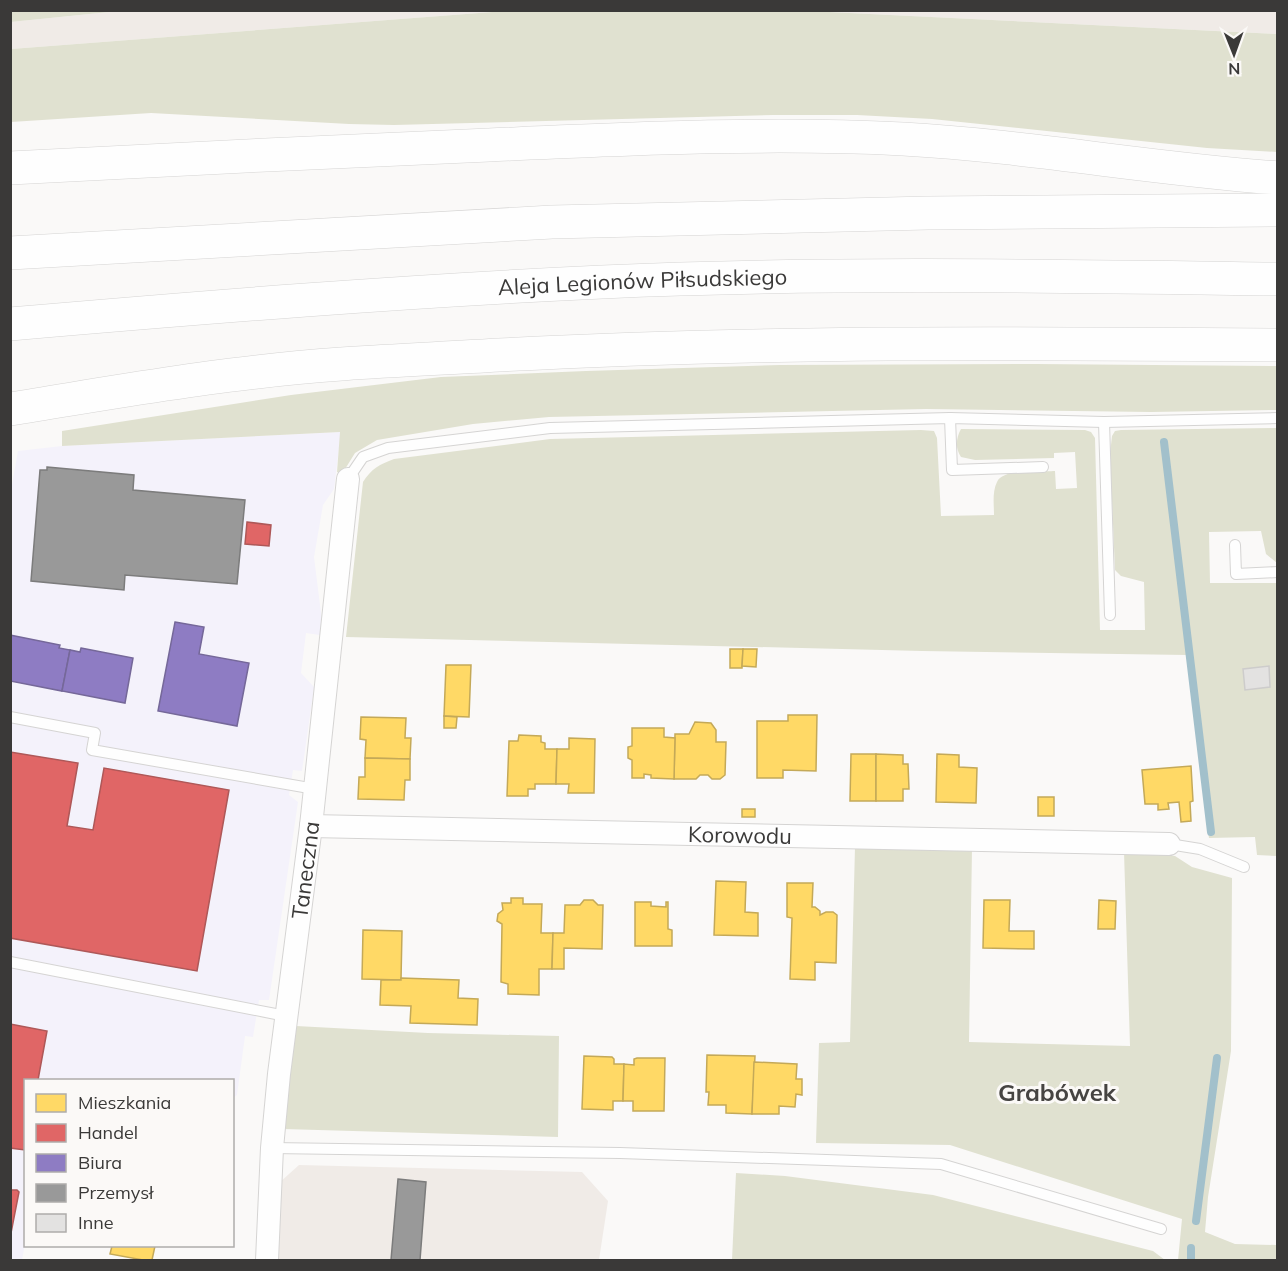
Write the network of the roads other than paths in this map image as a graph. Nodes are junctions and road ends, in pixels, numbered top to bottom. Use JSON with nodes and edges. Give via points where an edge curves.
{"nodes":[{"id":1,"x":10,"y":168,"type":"edge"},
{"id":2,"x":1278,"y":178,"type":"edge"},
{"id":3,"x":1278,"y":210,"type":"edge"},
{"id":4,"x":10,"y":253,"type":"edge"},
{"id":5,"x":1278,"y":279,"type":"edge"},
{"id":6,"x":10,"y":324,"type":"edge"},
{"id":7,"x":1278,"y":345,"type":"edge"},
{"id":8,"x":10,"y":409,"type":"edge"},
{"id":9,"x":950,"y":418,"type":"junction"},
{"id":10,"x":1278,"y":418,"type":"edge"},
{"id":11,"x":1104,"y":422,"type":"junction"},
{"id":12,"x":1043,"y":467,"type":"dead end"},
{"id":13,"x":348,"y":480,"type":"joint"},
{"id":14,"x":1235,"y":545,"type":"dead end"},
{"id":15,"x":1278,"y":572,"type":"edge"},
{"id":16,"x":1110,"y":615,"type":"dead end"},
{"id":17,"x":10,"y":717,"type":"edge"},
{"id":18,"x":315,"y":789,"type":"junction"},
{"id":19,"x":311,"y":826,"type":"junction"},
{"id":20,"x":1169,"y":844,"type":"joint"},
{"id":21,"x":1244,"y":867,"type":"dead end"},
{"id":22,"x":10,"y":962,"type":"edge"},
{"id":23,"x":286,"y":1016,"type":"junction"},
{"id":24,"x":272,"y":1148,"type":"junction"},
{"id":25,"x":1161,"y":1230,"type":"dead end"},
{"id":26,"x":267,"y":1260,"type":"edge"}],
"edges":[{"from":1,"to":2,"type":"highway","via":[[563,142],[792,136],[999,146],[1207,173]]},
{"from":3,"to":4,"type":"highway","via":[[552,222]]},
{"from":5,"to":6,"type":"highway","name":"Aleja Legionów Piłsudskiego","via":[[948,275],[604,282],[289,301]]},
{"from":7,"to":8,"type":"highway","via":[[750,346],[547,353],[257,371]]},
{"from":9,"to":11,"type":"lane"},
{"from":9,"to":12,"type":"lane","via":[[952,470]]},
{"from":9,"to":13,"type":"lane","via":[[550,428],[388,448],[363,457]]},
{"from":10,"to":11,"type":"lane"},
{"from":11,"to":16,"type":"lane"},
{"from":13,"to":18,"type":"street","name":"Taneczna"},
{"from":14,"to":15,"type":"lane","via":[[1236,574]]},
{"from":17,"to":18,"type":"lane","via":[[95,733],[92,750]]},
{"from":18,"to":19,"type":"street","name":"Taneczna"},
{"from":19,"to":20,"type":"street","name":"Korowodu"},
{"from":19,"to":23,"type":"street","name":"Taneczna"},
{"from":20,"to":21,"type":"lane","via":[[1200,849]]},
{"from":22,"to":23,"type":"lane"},
{"from":23,"to":24,"type":"street","name":"Taneczna"},
{"from":24,"to":25,"type":"lane","via":[[608,1153],[941,1164]]},
{"from":24,"to":26,"type":"street","name":"Taneczna"}]}
